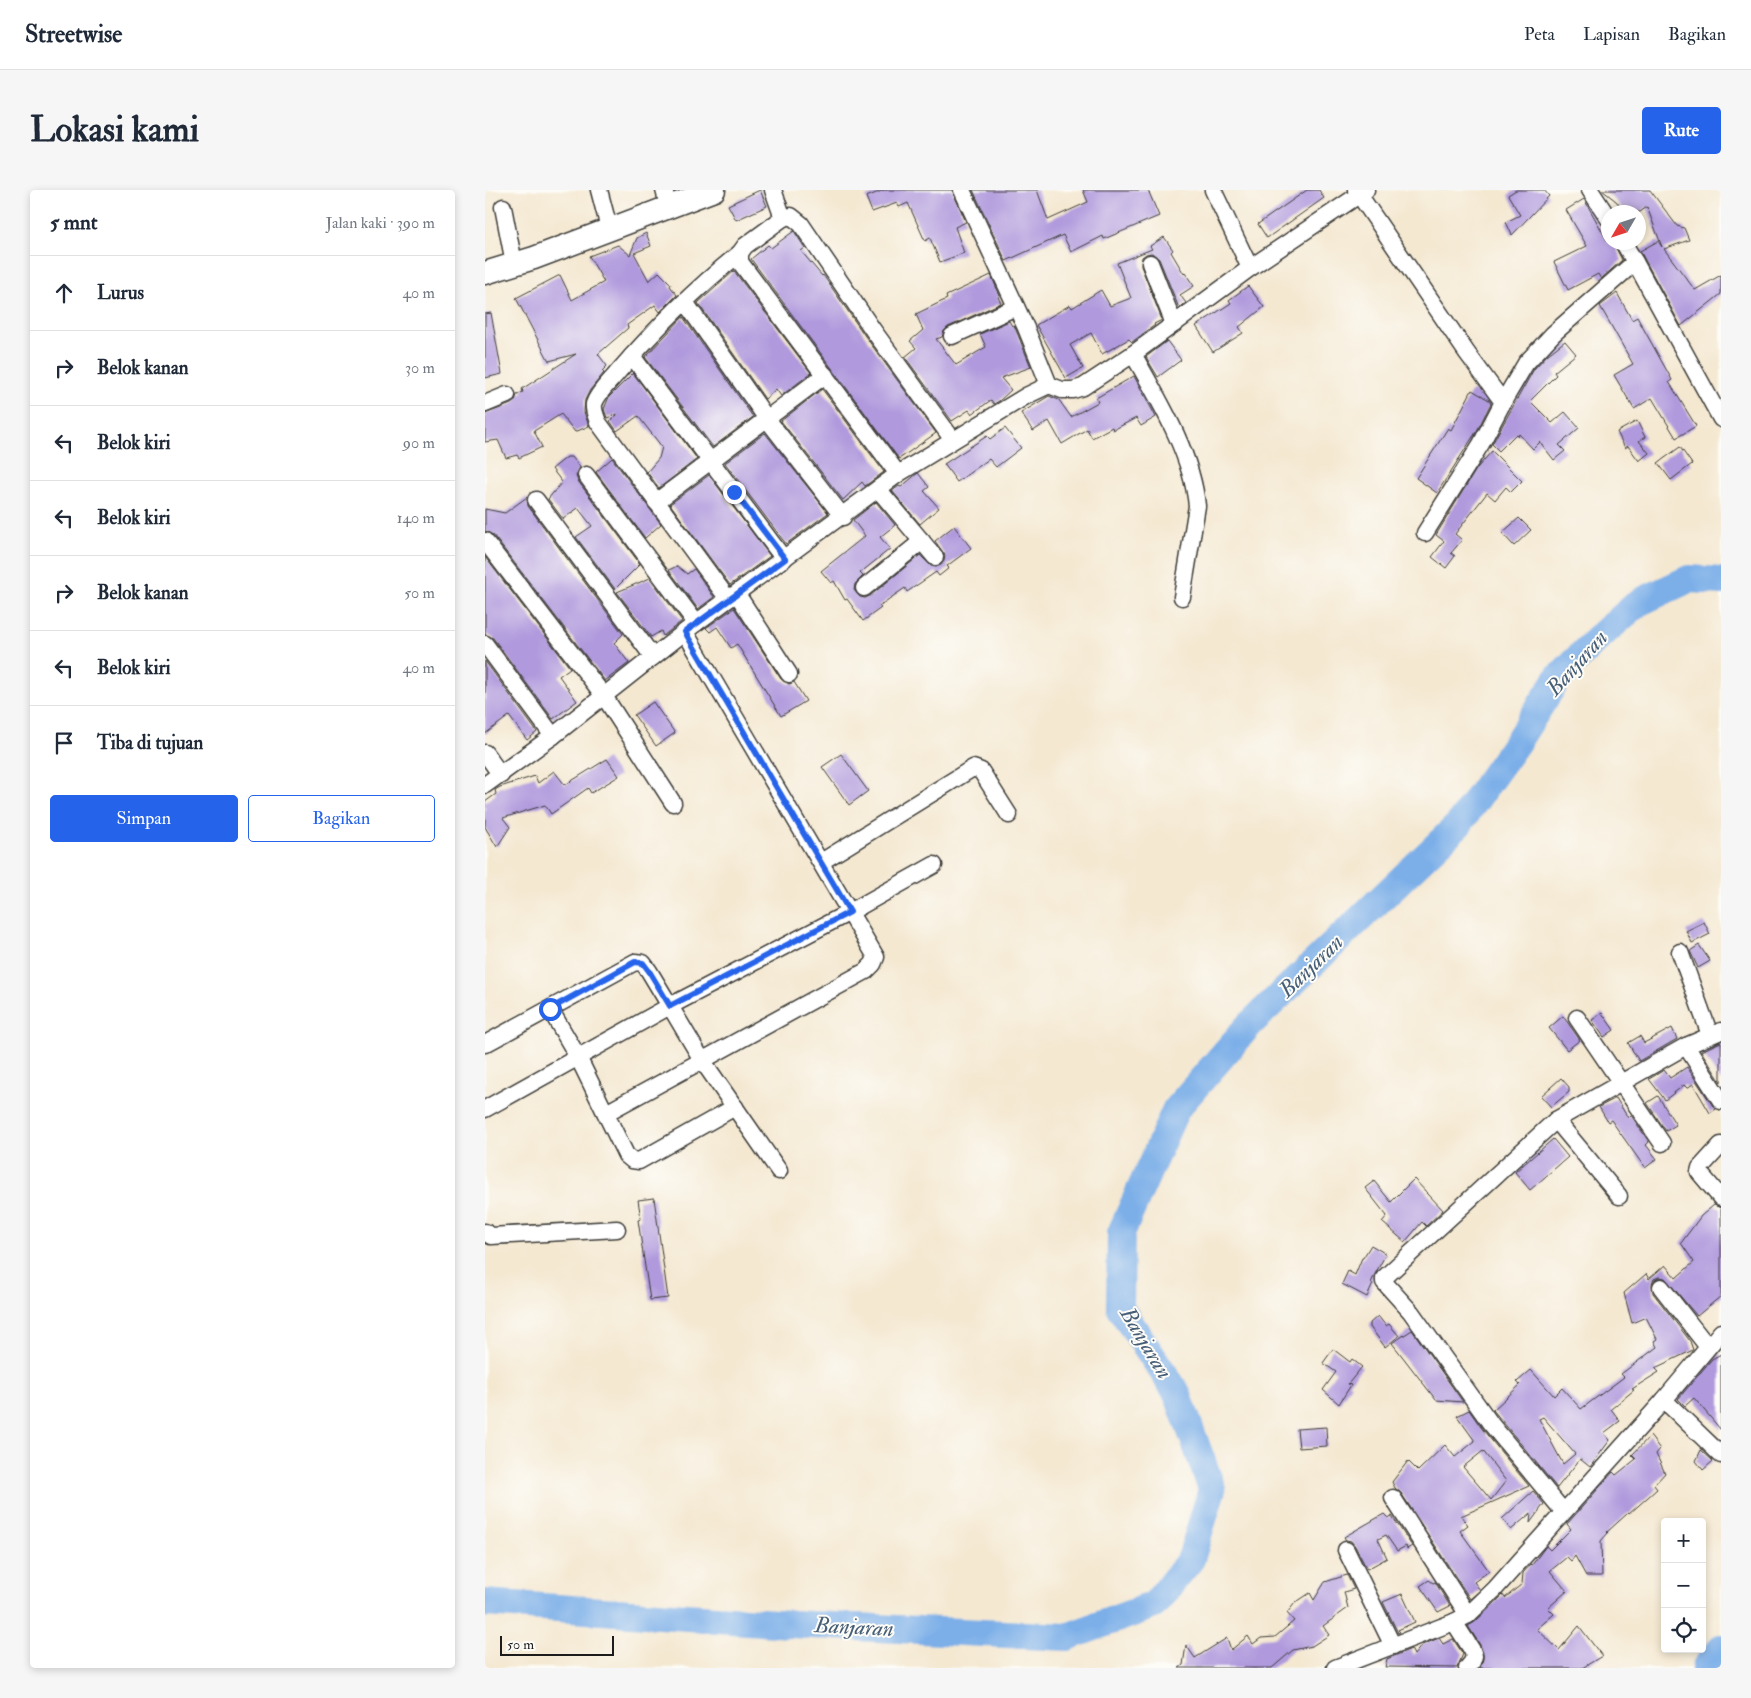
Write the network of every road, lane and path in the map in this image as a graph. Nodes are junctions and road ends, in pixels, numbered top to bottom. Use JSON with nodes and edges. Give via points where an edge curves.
{"nodes":[{"id":1,"x":599,"y":190,"type":"edge"},
{"id":2,"x":714,"y":190,"type":"edge"},
{"id":3,"x":773,"y":190,"type":"edge"},
{"id":4,"x":962,"y":190,"type":"edge"},
{"id":5,"x":1213,"y":190,"type":"edge"},
{"id":6,"x":1590,"y":190,"type":"edge"},
{"id":7,"x":1360,"y":192,"type":"edge"},
{"id":8,"x":667,"y":199,"type":"edge"},
{"id":9,"x":503,"y":207,"type":"dead end"},
{"id":10,"x":1601,"y":207,"type":"edge"},
{"id":11,"x":783,"y":218,"type":"junction"},
{"id":12,"x":609,"y":228,"type":"junction"},
{"id":13,"x":1628,"y":250,"type":"edge"},
{"id":14,"x":740,"y":254,"type":"junction"},
{"id":15,"x":1635,"y":262,"type":"junction"},
{"id":16,"x":1150,"y":263,"type":"dead end"},
{"id":17,"x":513,"y":265,"type":"junction"},
{"id":18,"x":1250,"y":268,"type":"junction"},
{"id":19,"x":485,"y":273,"type":"edge"},
{"id":20,"x":685,"y":302,"type":"junction"},
{"id":21,"x":1016,"y":307,"type":"junction"},
{"id":22,"x":1174,"y":324,"type":"junction"},
{"id":23,"x":952,"y":336,"type":"dead end"},
{"id":24,"x":1133,"y":354,"type":"junction"},
{"id":25,"x":632,"y":356,"type":"junction"},
{"id":26,"x":825,"y":375,"type":"junction"},
{"id":27,"x":1049,"y":385,"type":"junction"},
{"id":28,"x":507,"y":395,"type":"dead end"},
{"id":29,"x":1503,"y":402,"type":"junction"},
{"id":30,"x":485,"y":404,"type":"edge"},
{"id":31,"x":767,"y":419,"type":"junction"},
{"id":32,"x":1721,"y":419,"type":"edge"},
{"id":33,"x":953,"y":440,"type":"junction"},
{"id":34,"x":711,"y":461,"type":"junction"},
{"id":35,"x":898,"y":474,"type":"junction"},
{"id":36,"x":586,"y":475,"type":"dead end"},
{"id":37,"x":878,"y":490,"type":"junction"},
{"id":38,"x":536,"y":500,"type":"dead end"},
{"id":39,"x":656,"y":502,"type":"junction"},
{"id":40,"x":843,"y":517,"type":"junction"},
{"id":41,"x":1425,"y":533,"type":"dead end"},
{"id":42,"x":922,"y":541,"type":"junction"},
{"id":43,"x":485,"y":542,"type":"edge"},
{"id":44,"x":935,"y":558,"type":"dead end"},
{"id":45,"x":785,"y":559,"type":"junction"},
{"id":46,"x":864,"y":588,"type":"dead end"},
{"id":47,"x":732,"y":596,"type":"junction"},
{"id":48,"x":1182,"y":597,"type":"dead end"},
{"id":49,"x":690,"y":628,"type":"junction"},
{"id":50,"x":485,"y":644,"type":"edge"},
{"id":51,"x":653,"y":658,"type":"junction"},
{"id":52,"x":789,"y":674,"type":"dead end"},
{"id":53,"x":604,"y":696,"type":"junction"},
{"id":54,"x":553,"y":736,"type":"junction"},
{"id":55,"x":485,"y":753,"type":"edge"},
{"id":56,"x":501,"y":775,"type":"junction"},
{"id":57,"x":485,"y":785,"type":"edge"},
{"id":58,"x":673,"y":803,"type":"dead end"},
{"id":59,"x":1009,"y":815,"type":"dead end"},
{"id":60,"x":821,"y":862,"type":"junction"},
{"id":61,"x":934,"y":866,"type":"dead end"},
{"id":62,"x":850,"y":912,"type":"junction"},
{"id":63,"x":1679,"y":952,"type":"dead end"},
{"id":64,"x":670,"y":1006,"type":"junction"},
{"id":65,"x":550,"y":1009,"type":"junction"},
{"id":66,"x":1577,"y":1018,"type":"dead end"},
{"id":67,"x":1715,"y":1033,"type":"edge"},
{"id":68,"x":485,"y":1044,"type":"edge"},
{"id":69,"x":1686,"y":1046,"type":"junction"},
{"id":70,"x":578,"y":1057,"type":"junction"},
{"id":71,"x":702,"y":1060,"type":"junction"},
{"id":72,"x":1621,"y":1082,"type":"junction"},
{"id":73,"x":1721,"y":1101,"type":"edge"},
{"id":74,"x":735,"y":1108,"type":"junction"},
{"id":75,"x":485,"y":1109,"type":"edge"},
{"id":76,"x":606,"y":1113,"type":"junction"},
{"id":77,"x":1556,"y":1120,"type":"junction"},
{"id":78,"x":1662,"y":1143,"type":"dead end"},
{"id":79,"x":1721,"y":1144,"type":"edge"},
{"id":80,"x":779,"y":1171,"type":"dead end"},
{"id":81,"x":1619,"y":1196,"type":"dead end"},
{"id":82,"x":1721,"y":1198,"type":"edge"},
{"id":83,"x":617,"y":1230,"type":"dead end"},
{"id":84,"x":485,"y":1232,"type":"edge"},
{"id":85,"x":1661,"y":1287,"type":"dead end"},
{"id":86,"x":1716,"y":1342,"type":"edge"},
{"id":87,"x":1663,"y":1400,"type":"junction"},
{"id":88,"x":1721,"y":1455,"type":"edge"},
{"id":89,"x":1393,"y":1498,"type":"dead end"},
{"id":90,"x":1563,"y":1511,"type":"junction"},
{"id":91,"x":1346,"y":1550,"type":"dead end"},
{"id":92,"x":1461,"y":1618,"type":"junction"},
{"id":93,"x":1393,"y":1646,"type":"junction"},
{"id":94,"x":1335,"y":1668,"type":"edge"},
{"id":95,"x":1467,"y":1668,"type":"edge"}],
"edges":[{"from":1,"to":12,"type":"street"},
{"from":2,"to":8,"type":"highway"},
{"from":3,"to":11,"type":"street"},
{"from":4,"to":21,"type":"street"},
{"from":5,"to":18,"type":"street"},
{"from":6,"to":10,"type":"street"},
{"from":7,"to":18,"type":"street"},
{"from":7,"to":29,"type":"street"},
{"from":8,"to":12,"type":"highway"},
{"from":9,"to":17,"type":"street"},
{"from":11,"to":14,"type":"street","via":[[745,246]]},
{"from":11,"to":33,"type":"street","via":[[791,216],[801,224]]},
{"from":12,"to":17,"type":"highway"},
{"from":13,"to":15,"type":"street"},
{"from":14,"to":20,"type":"street","via":[[705,281]]},
{"from":14,"to":26,"type":"street","via":[[740,262],[750,277]]},
{"from":15,"to":29,"type":"street","via":[[1553,334],[1526,363]]},
{"from":15,"to":32,"type":"street"},
{"from":16,"to":22,"type":"street"},
{"from":17,"to":19,"type":"highway"},
{"from":18,"to":22,"type":"street"},
{"from":20,"to":25,"type":"street"},
{"from":20,"to":31,"type":"street"},
{"from":21,"to":23,"type":"street"},
{"from":21,"to":27,"type":"street"},
{"from":22,"to":24,"type":"street"},
{"from":24,"to":27,"type":"street","via":[[1083,387],[1063,390]]},
{"from":24,"to":48,"type":"street","via":[[1165,410],[1196,492],[1197,506]]},
{"from":25,"to":34,"type":"street"},
{"from":25,"to":39,"type":"street","via":[[593,406],[598,422]]},
{"from":26,"to":31,"type":"street"},
{"from":26,"to":35,"type":"street"},
{"from":27,"to":33,"type":"street"},
{"from":28,"to":30,"type":"street"},
{"from":29,"to":41,"type":"street","via":[[1481,444]]},
{"from":31,"to":34,"type":"street"},
{"from":31,"to":40,"type":"street"},
{"from":33,"to":35,"type":"street"},
{"from":34,"to":39,"type":"street"},
{"from":34,"to":45,"type":"street"},
{"from":35,"to":37,"type":"street"},
{"from":36,"to":49,"type":"street"},
{"from":37,"to":40,"type":"street"},
{"from":37,"to":42,"type":"street"},
{"from":38,"to":51,"type":"street"},
{"from":39,"to":47,"type":"street"},
{"from":40,"to":45,"type":"street"},
{"from":42,"to":44,"type":"street"},
{"from":42,"to":46,"type":"street"},
{"from":43,"to":53,"type":"street"},
{"from":45,"to":47,"type":"street"},
{"from":47,"to":49,"type":"street"},
{"from":47,"to":52,"type":"street"},
{"from":49,"to":51,"type":"street"},
{"from":49,"to":60,"type":"street"},
{"from":50,"to":54,"type":"street"},
{"from":51,"to":53,"type":"street"},
{"from":53,"to":54,"type":"street"},
{"from":53,"to":58,"type":"street"},
{"from":54,"to":56,"type":"street"},
{"from":55,"to":56,"type":"street"},
{"from":56,"to":57,"type":"street"},
{"from":59,"to":60,"type":"street","via":[[981,771],[973,768]]},
{"from":60,"to":62,"type":"street"},
{"from":61,"to":62,"type":"street"},
{"from":62,"to":64,"type":"street"},
{"from":62,"to":71,"type":"street","via":[[876,957],[873,964],[866,971]]},
{"from":63,"to":67,"type":"street"},
{"from":64,"to":65,"type":"street","via":[[643,963],[635,962]]},
{"from":64,"to":70,"type":"street"},
{"from":64,"to":71,"type":"street"},
{"from":65,"to":68,"type":"street"},
{"from":65,"to":70,"type":"street"},
{"from":66,"to":72,"type":"street"},
{"from":67,"to":69,"type":"street"},
{"from":69,"to":72,"type":"street"},
{"from":69,"to":73,"type":"street"},
{"from":70,"to":75,"type":"street"},
{"from":70,"to":76,"type":"street"},
{"from":71,"to":74,"type":"street"},
{"from":71,"to":76,"type":"street"},
{"from":72,"to":77,"type":"street"},
{"from":72,"to":78,"type":"street"},
{"from":74,"to":76,"type":"street","via":[[639,1161],[626,1155]]},
{"from":74,"to":80,"type":"street"},
{"from":77,"to":81,"type":"street"},
{"from":77,"to":90,"type":"street","via":[[1385,1276],[1384,1282],[1411,1312],[1491,1424]]},
{"from":79,"to":82,"type":"street","via":[[1699,1172]]},
{"from":83,"to":84,"type":"street","via":[[491,1236]]},
{"from":85,"to":86,"type":"street"},
{"from":86,"to":87,"type":"street"},
{"from":87,"to":88,"type":"street"},
{"from":87,"to":90,"type":"street"},
{"from":89,"to":92,"type":"street"},
{"from":90,"to":92,"type":"street","via":[[1495,1589]]},
{"from":91,"to":93,"type":"street"},
{"from":92,"to":93,"type":"street"},
{"from":92,"to":95,"type":"street","via":[[1474,1656]]},
{"from":93,"to":94,"type":"street"}]}
